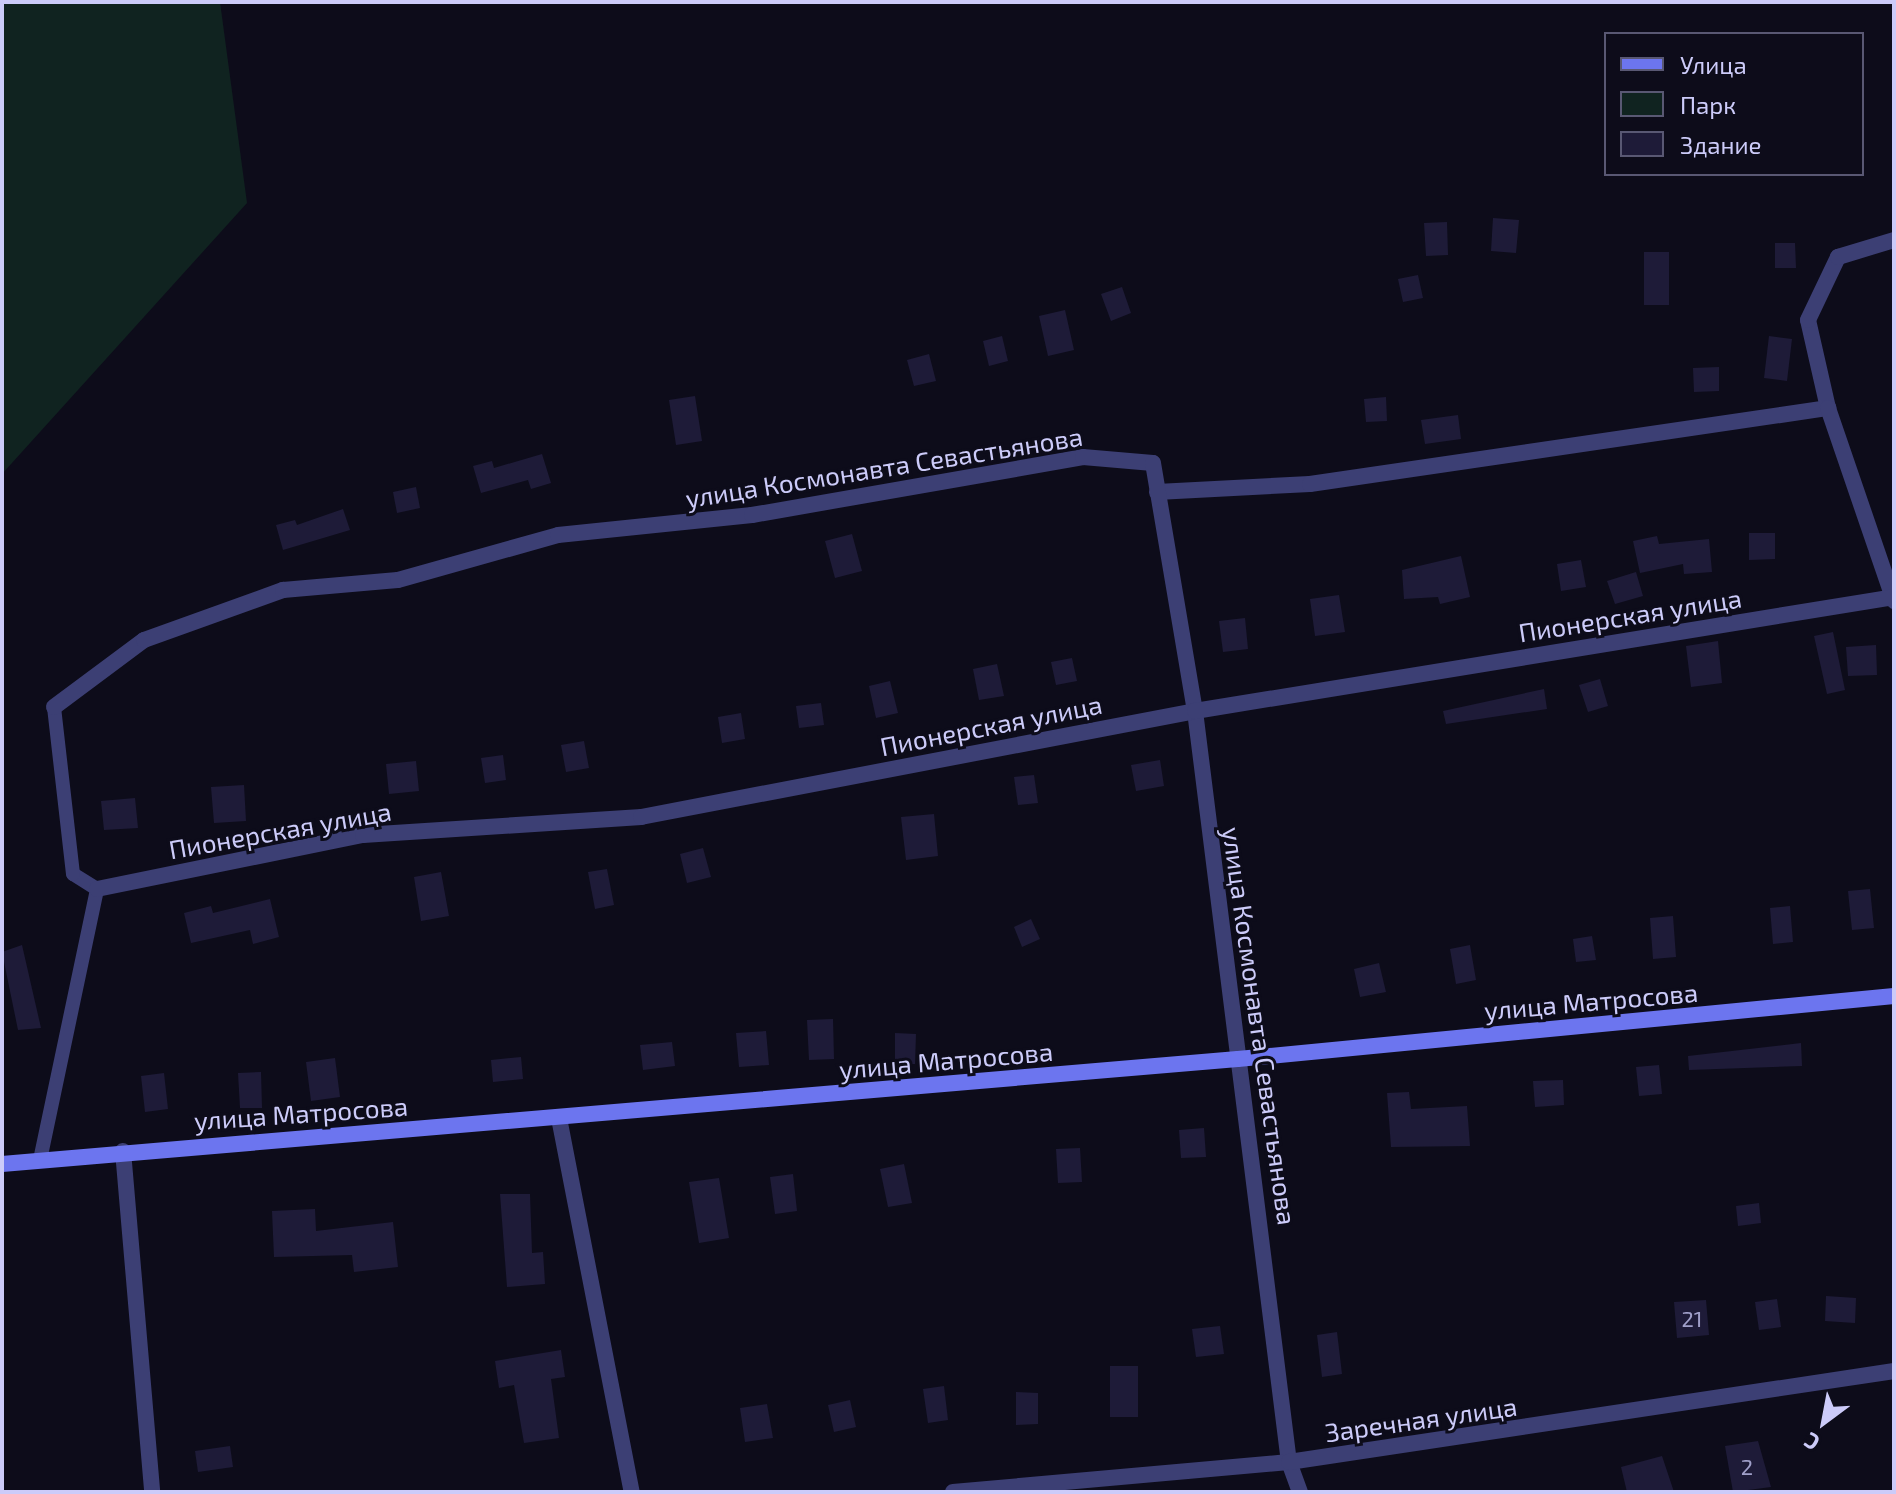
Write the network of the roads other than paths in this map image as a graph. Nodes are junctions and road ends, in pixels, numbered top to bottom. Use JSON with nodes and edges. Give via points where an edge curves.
{"nodes":[{"id":1,"x":1894,"y":240,"type":"edge"},
{"id":2,"x":1828,"y":408,"type":"junction"},
{"id":3,"x":1157,"y":492,"type":"junction"},
{"id":4,"x":1894,"y":598,"type":"edge"},
{"id":5,"x":54,"y":707,"type":"joint"},
{"id":6,"x":1195,"y":711,"type":"junction"},
{"id":7,"x":97,"y":889,"type":"junction"},
{"id":8,"x":1894,"y":996,"type":"edge"},
{"id":9,"x":1238,"y":1059,"type":"junction"},
{"id":10,"x":559,"y":1118,"type":"junction"},
{"id":11,"x":123,"y":1151,"type":"junction"},
{"id":12,"x":40,"y":1160,"type":"junction"},
{"id":13,"x":2,"y":1164,"type":"edge"},
{"id":14,"x":1894,"y":1371,"type":"edge"},
{"id":15,"x":1289,"y":1462,"type":"junction"},
{"id":16,"x":152,"y":1492,"type":"edge"},
{"id":17,"x":632,"y":1492,"type":"edge"},
{"id":18,"x":953,"y":1492,"type":"edge"},
{"id":19,"x":1300,"y":1492,"type":"edge"}],
"edges":[{"from":1,"to":2,"type":"street","via":[[1838,257],[1808,320]]},
{"from":2,"to":3,"type":"street","via":[[1310,484]]},
{"from":2,"to":4,"type":"street"},
{"from":3,"to":5,"type":"street","name":"улица Космонавта Севастьянова","via":[[1153,463],[1083,457],[752,515],[558,535],[398,580],[283,590],[144,640]]},
{"from":3,"to":6,"type":"street","name":"улица Космонавта Севастьянова"},
{"from":4,"to":6,"type":"street","name":"Пионерская улица"},
{"from":5,"to":7,"type":"lane","via":[[73,874]]},
{"from":6,"to":7,"type":"street","name":"Пионерская улица","via":[[641,817],[363,835]]},
{"from":6,"to":9,"type":"street","name":"улица Космонавта Севастьянова"},
{"from":7,"to":12,"type":"lane"},
{"from":8,"to":9,"type":"main road","name":"улица Матросова"},
{"from":9,"to":10,"type":"main road","name":"улица Матросова"},
{"from":9,"to":15,"type":"street","name":"улица Космонавта Севастьянова"},
{"from":10,"to":11,"type":"main road","name":"улица Матросова"},
{"from":10,"to":17,"type":"street"},
{"from":11,"to":12,"type":"main road","name":"улица Матросова"},
{"from":11,"to":16,"type":"street"},
{"from":12,"to":13,"type":"main road","name":"улица Матросова"},
{"from":14,"to":15,"type":"street","name":"Заречная улица"},
{"from":15,"to":18,"type":"street","name":"Заречная улица"},
{"from":15,"to":19,"type":"street","name":"улица Космонавта Севастьянова"}]}
